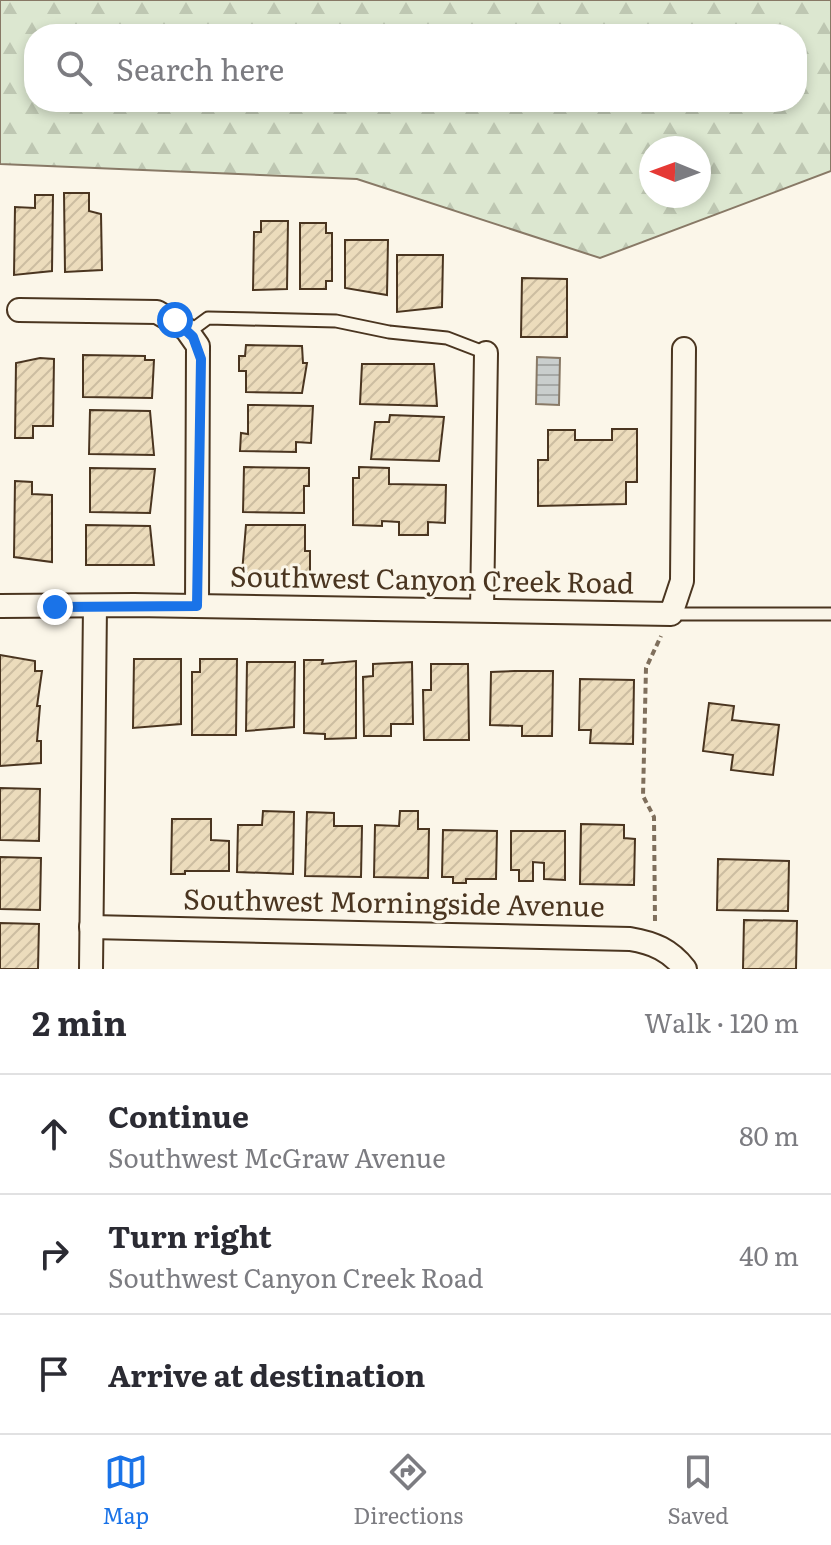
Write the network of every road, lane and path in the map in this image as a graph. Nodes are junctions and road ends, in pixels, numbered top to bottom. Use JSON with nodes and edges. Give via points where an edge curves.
{"nodes":[{"id":1,"x":19,"y":310,"type":"dead end"},
{"id":2,"x":189,"y":332,"type":"junction"},
{"id":3,"x":684,"y":349,"type":"dead end"},
{"id":4,"x":486,"y":353,"type":"joint"},
{"id":5,"x":0,"y":606,"type":"edge"},
{"id":6,"x":95,"y":606,"type":"junction"},
{"id":7,"x":197,"y":606,"type":"junction"},
{"id":8,"x":482,"y":610,"type":"junction"},
{"id":9,"x":671,"y":614,"type":"junction"},
{"id":10,"x":831,"y":614,"type":"edge"},
{"id":11,"x":91,"y":927,"type":"junction"},
{"id":12,"x":655,"y":944,"type":"junction"},
{"id":13,"x":91,"y":969,"type":"edge"},
{"id":14,"x":685,"y":969,"type":"edge"}],
"edges":[{"from":1,"to":2,"type":"street","via":[[146,310],[167,315]]},
{"from":2,"to":4,"type":"lane","via":[[208,318],[336,321],[447,338]]},
{"from":2,"to":7,"type":"street","via":[[201,359]]},
{"from":3,"to":9,"type":"street","via":[[682,581]]},
{"from":4,"to":8,"type":"street"},
{"from":5,"to":6,"type":"street","name":"Southwest Canyon Creek Road"},
{"from":6,"to":7,"type":"street","name":"Southwest Canyon Creek Road"},
{"from":6,"to":11,"type":"street"},
{"from":7,"to":8,"type":"street","name":"Southwest Canyon Creek Road"},
{"from":8,"to":9,"type":"street","name":"Southwest Canyon Creek Road"},
{"from":9,"to":10,"type":"lane"},
{"from":9,"to":12,"type":"path","via":[[646,668],[643,796],[654,817]]},
{"from":11,"to":12,"type":"street","name":"Southwest Morningside Avenue","via":[[630,939]]},
{"from":11,"to":13,"type":"street"},
{"from":12,"to":14,"type":"street"}]}
